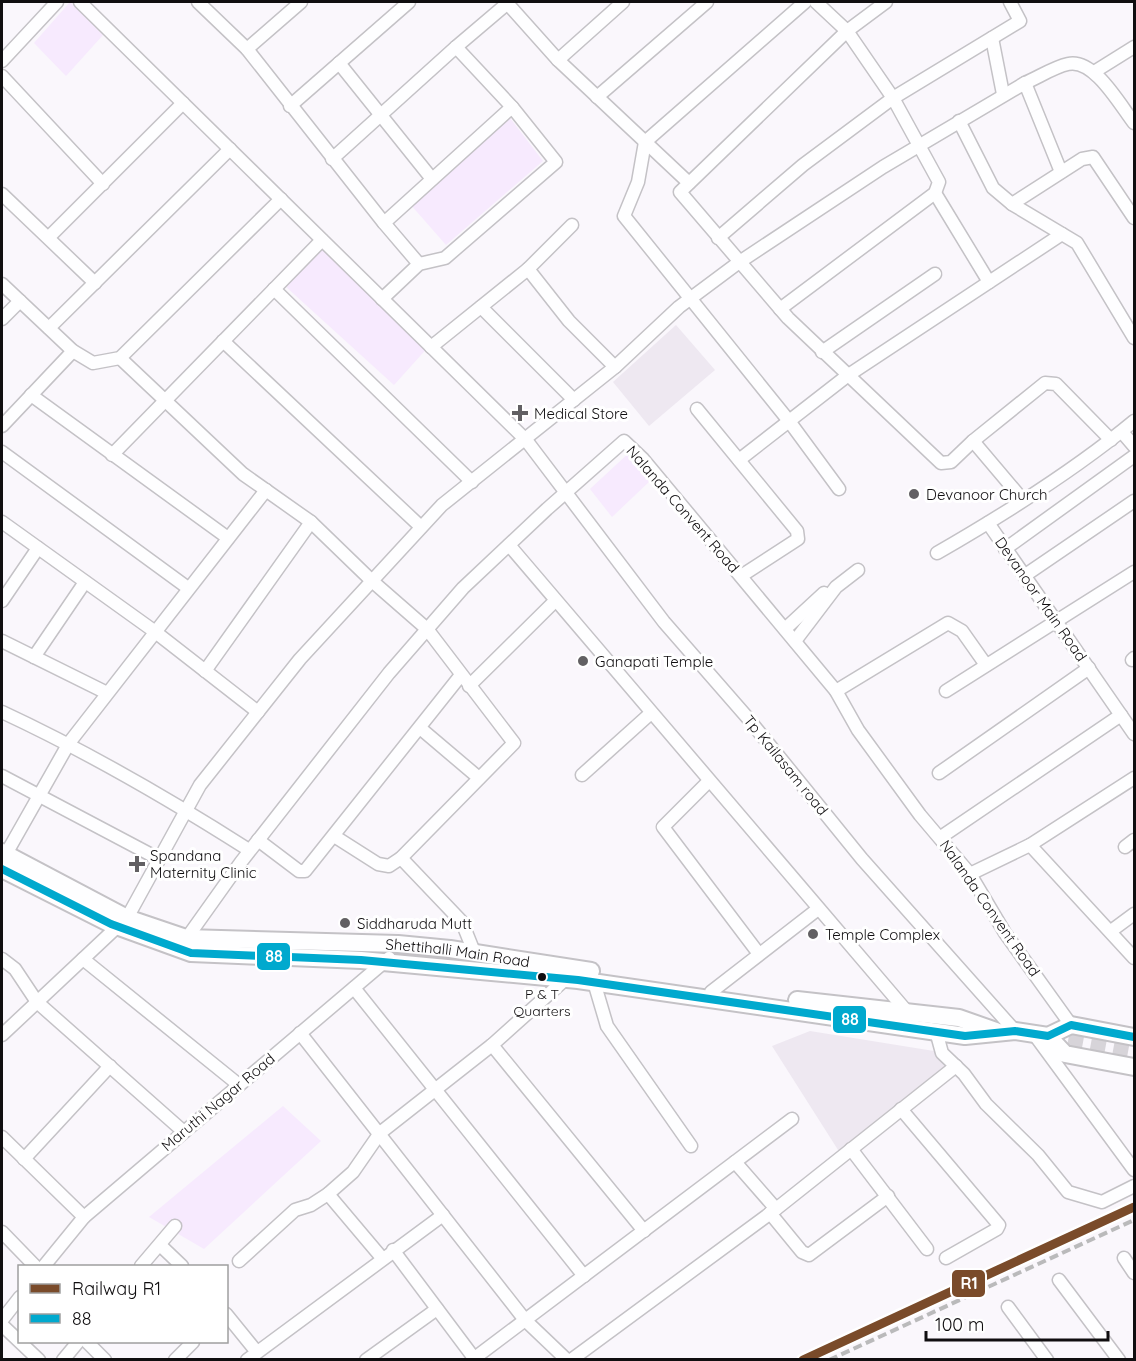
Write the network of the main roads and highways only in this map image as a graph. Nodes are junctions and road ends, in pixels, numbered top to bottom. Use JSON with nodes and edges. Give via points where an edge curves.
{"nodes":[{"id":1,"x":3,"y":858,"type":"edge"},
{"id":2,"x":183,"y":944,"type":"junction"},
{"id":3,"x":571,"y":974,"type":"junction"},
{"id":4,"x":910,"y":1021,"type":"junction"},
{"id":5,"x":1007,"y":1031,"type":"junction"},
{"id":6,"x":1041,"y":1035,"type":"junction"},
{"id":7,"x":1134,"y":1037,"type":"edge"},
{"id":8,"x":1134,"y":1067,"type":"edge"}],
"edges":[{"from":1,"to":2,"type":"main road","name":"Shettihalli Main Road","via":[[122,922]]},
{"from":2,"to":3,"type":"main road","name":"Shettihalli Main Road","via":[[398,944],[474,952]]},
{"from":2,"to":3,"type":"main road","name":"Shettihalli Main Road","via":[[209,956]]},
{"from":3,"to":4,"type":"main road","name":"Shettihalli Main Road"},
{"from":3,"to":4,"type":"main road","name":"Shettihalli Main Road","via":[[594,982]]},
{"from":4,"to":5,"type":"main road","name":"Shettihalli Main Road","via":[[959,1018]]},
{"from":4,"to":5,"type":"main road","name":"Shettihalli Main Road","via":[[965,1036]]},
{"from":5,"to":6,"type":"main road","name":"Shettihalli Main Road"},
{"from":6,"to":7,"type":"main road","via":[[1071,1025]]},
{"from":6,"to":8,"type":"main road","via":[[1065,1054]]}]}
